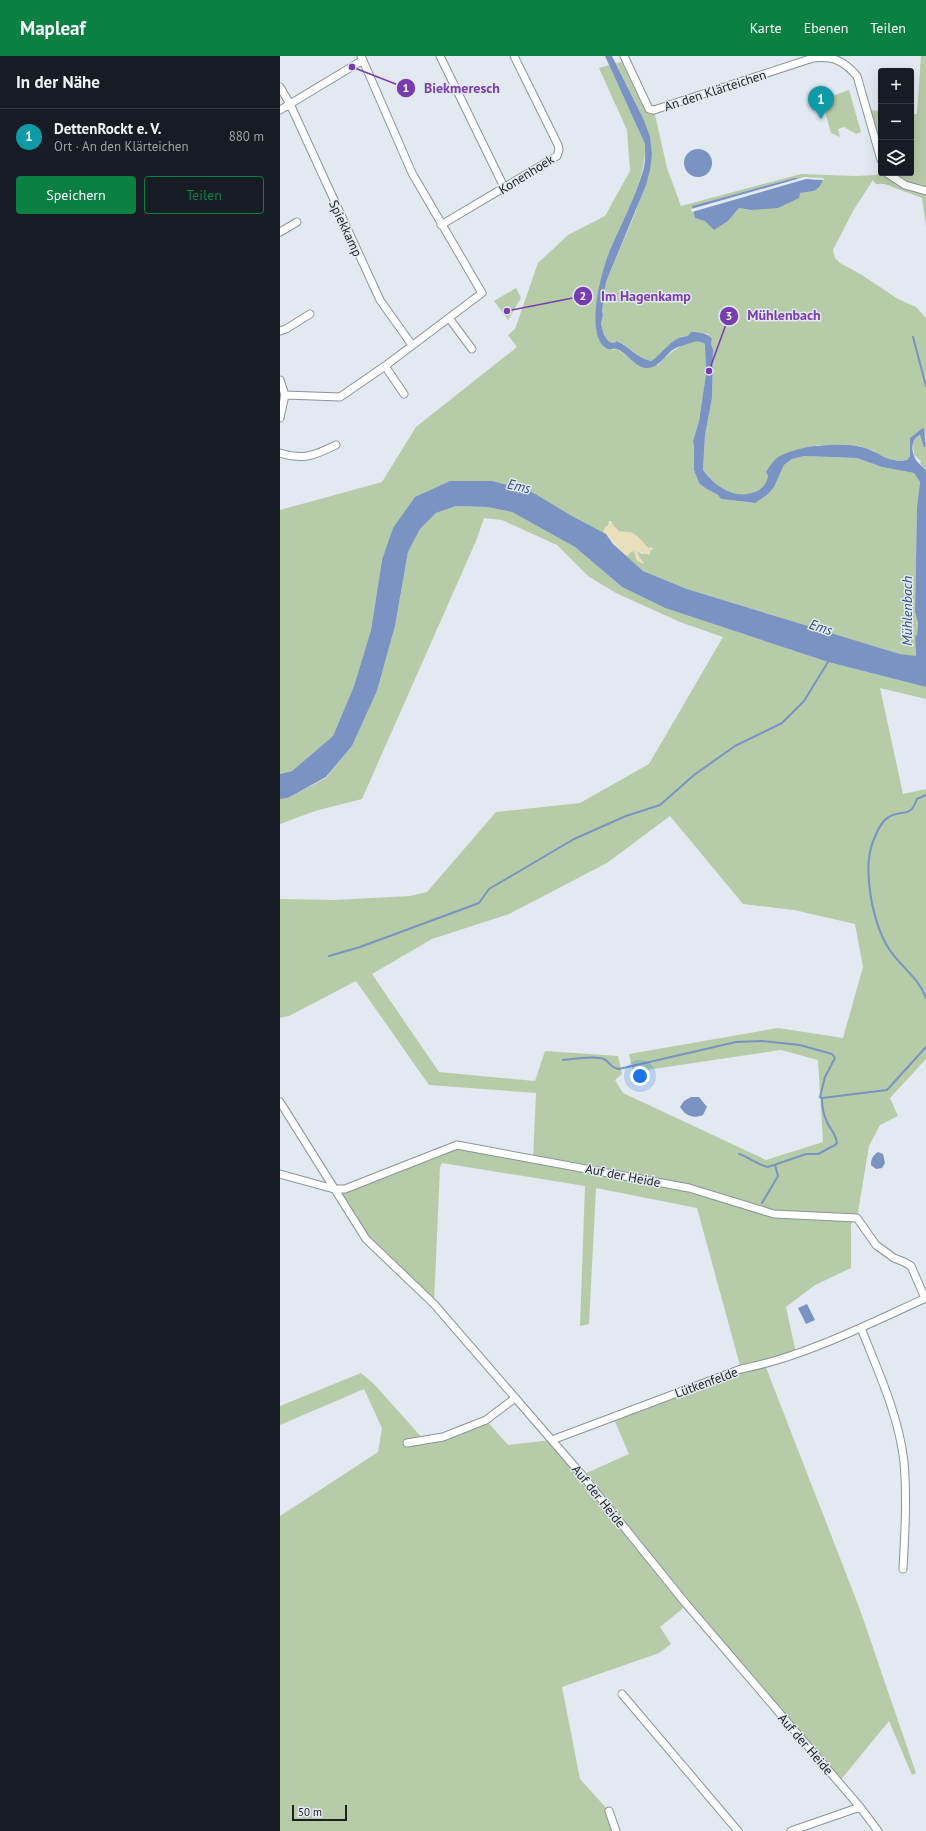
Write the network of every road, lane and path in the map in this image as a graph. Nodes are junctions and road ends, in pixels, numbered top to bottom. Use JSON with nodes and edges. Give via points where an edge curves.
{"nodes":[{"id":1,"x":440,"y":56,"type":"edge"},
{"id":2,"x":514,"y":56,"type":"edge"},
{"id":3,"x":624,"y":56,"type":"edge"},
{"id":4,"x":812,"y":57,"type":"edge"},
{"id":5,"x":362,"y":58,"type":"edge"},
{"id":6,"x":280,"y":87,"type":"edge"},
{"id":7,"x":290,"y":104,"type":"junction"},
{"id":8,"x":280,"y":110,"type":"edge"},
{"id":9,"x":878,"y":150,"type":"edge"},
{"id":10,"x":892,"y":176,"type":"edge"},
{"id":11,"x":504,"y":187,"type":"junction"},
{"id":12,"x":926,"y":191,"type":"edge"},
{"id":13,"x":298,"y":222,"type":"dead end"},
{"id":14,"x":441,"y":225,"type":"junction"},
{"id":15,"x":280,"y":232,"type":"edge"},
{"id":16,"x":310,"y":314,"type":"dead end"},
{"id":17,"x":449,"y":318,"type":"junction"},
{"id":18,"x":280,"y":331,"type":"edge"},
{"id":19,"x":412,"y":345,"type":"junction"},
{"id":20,"x":472,"y":349,"type":"dead end"},
{"id":21,"x":385,"y":366,"type":"junction"},
{"id":22,"x":280,"y":380,"type":"edge"},
{"id":23,"x":404,"y":394,"type":"dead end"},
{"id":24,"x":285,"y":395,"type":"junction"},
{"id":25,"x":280,"y":418,"type":"edge"},
{"id":26,"x":336,"y":445,"type":"dead end"},
{"id":27,"x":280,"y":453,"type":"edge"},
{"id":28,"x":280,"y":1102,"type":"edge"},
{"id":29,"x":280,"y":1174,"type":"edge"},
{"id":30,"x":334,"y":1189,"type":"junction"},
{"id":31,"x":926,"y":1298,"type":"edge"},
{"id":32,"x":861,"y":1328,"type":"junction"},
{"id":33,"x":515,"y":1398,"type":"junction"},
{"id":34,"x":552,"y":1440,"type":"junction"},
{"id":35,"x":407,"y":1443,"type":"dead end"},
{"id":36,"x":903,"y":1569,"type":"dead end"},
{"id":37,"x":622,"y":1694,"type":"dead end"},
{"id":38,"x":860,"y":1807,"type":"junction"},
{"id":39,"x":609,"y":1811,"type":"dead end"},
{"id":40,"x":616,"y":1831,"type":"edge"},
{"id":41,"x":738,"y":1831,"type":"edge"},
{"id":42,"x":791,"y":1831,"type":"edge"},
{"id":43,"x":878,"y":1831,"type":"edge"}],
"edges":[{"from":1,"to":11,"type":"street"},
{"from":2,"to":11,"type":"street","name":"Konenhoek","via":[[559,150],[551,161]]},
{"from":3,"to":4,"type":"street","name":"An den Klärteichen","via":[[649,109],[654,110]]},
{"from":4,"to":9,"type":"street","name":"An den Klärteichen","via":[[827,57],[839,61],[849,67],[856,76]]},
{"from":5,"to":7,"type":"street"},
{"from":5,"to":14,"type":"street","via":[[412,173]]},
{"from":6,"to":7,"type":"street","name":"Spiekkamp"},
{"from":7,"to":8,"type":"street"},
{"from":7,"to":19,"type":"street","name":"Spiekkamp","via":[[380,300]]},
{"from":10,"to":12,"type":"street","via":[[905,185]]},
{"from":11,"to":14,"type":"street","name":"Konenhoek"},
{"from":13,"to":15,"type":"street"},
{"from":14,"to":17,"type":"street","via":[[482,293]]},
{"from":16,"to":18,"type":"street"},
{"from":17,"to":19,"type":"street"},
{"from":17,"to":20,"type":"street"},
{"from":19,"to":21,"type":"street"},
{"from":21,"to":23,"type":"street"},
{"from":21,"to":24,"type":"street","via":[[340,397]]},
{"from":22,"to":24,"type":"street"},
{"from":24,"to":25,"type":"street"},
{"from":26,"to":27,"type":"street","via":[[309,457]]},
{"from":28,"to":30,"type":"street","name":"Auf der Heide"},
{"from":29,"to":30,"type":"street","name":"Auf der Heide"},
{"from":30,"to":31,"type":"street","name":"Auf der Heide","via":[[345,1188],[457,1145],[689,1188],[774,1214],[857,1218],[876,1245],[911,1266]]},
{"from":30,"to":33,"type":"street","name":"Auf der Heide","via":[[366,1239],[434,1304]]},
{"from":31,"to":32,"type":"street","name":"Lütkenfelde"},
{"from":32,"to":34,"type":"street","name":"Lütkenfelde","via":[[765,1364],[742,1369]]},
{"from":32,"to":36,"type":"street","via":[[892,1408],[904,1461],[906,1530]]},
{"from":33,"to":34,"type":"street","name":"Auf der Heide"},
{"from":33,"to":35,"type":"street","via":[[479,1423],[443,1437]]},
{"from":34,"to":38,"type":"street","name":"Auf der Heide","via":[[687,1605]]},
{"from":37,"to":41,"type":"street"},
{"from":38,"to":42,"type":"street"},
{"from":38,"to":43,"type":"street","name":"Auf der Heide"},
{"from":39,"to":40,"type":"street"}]}
